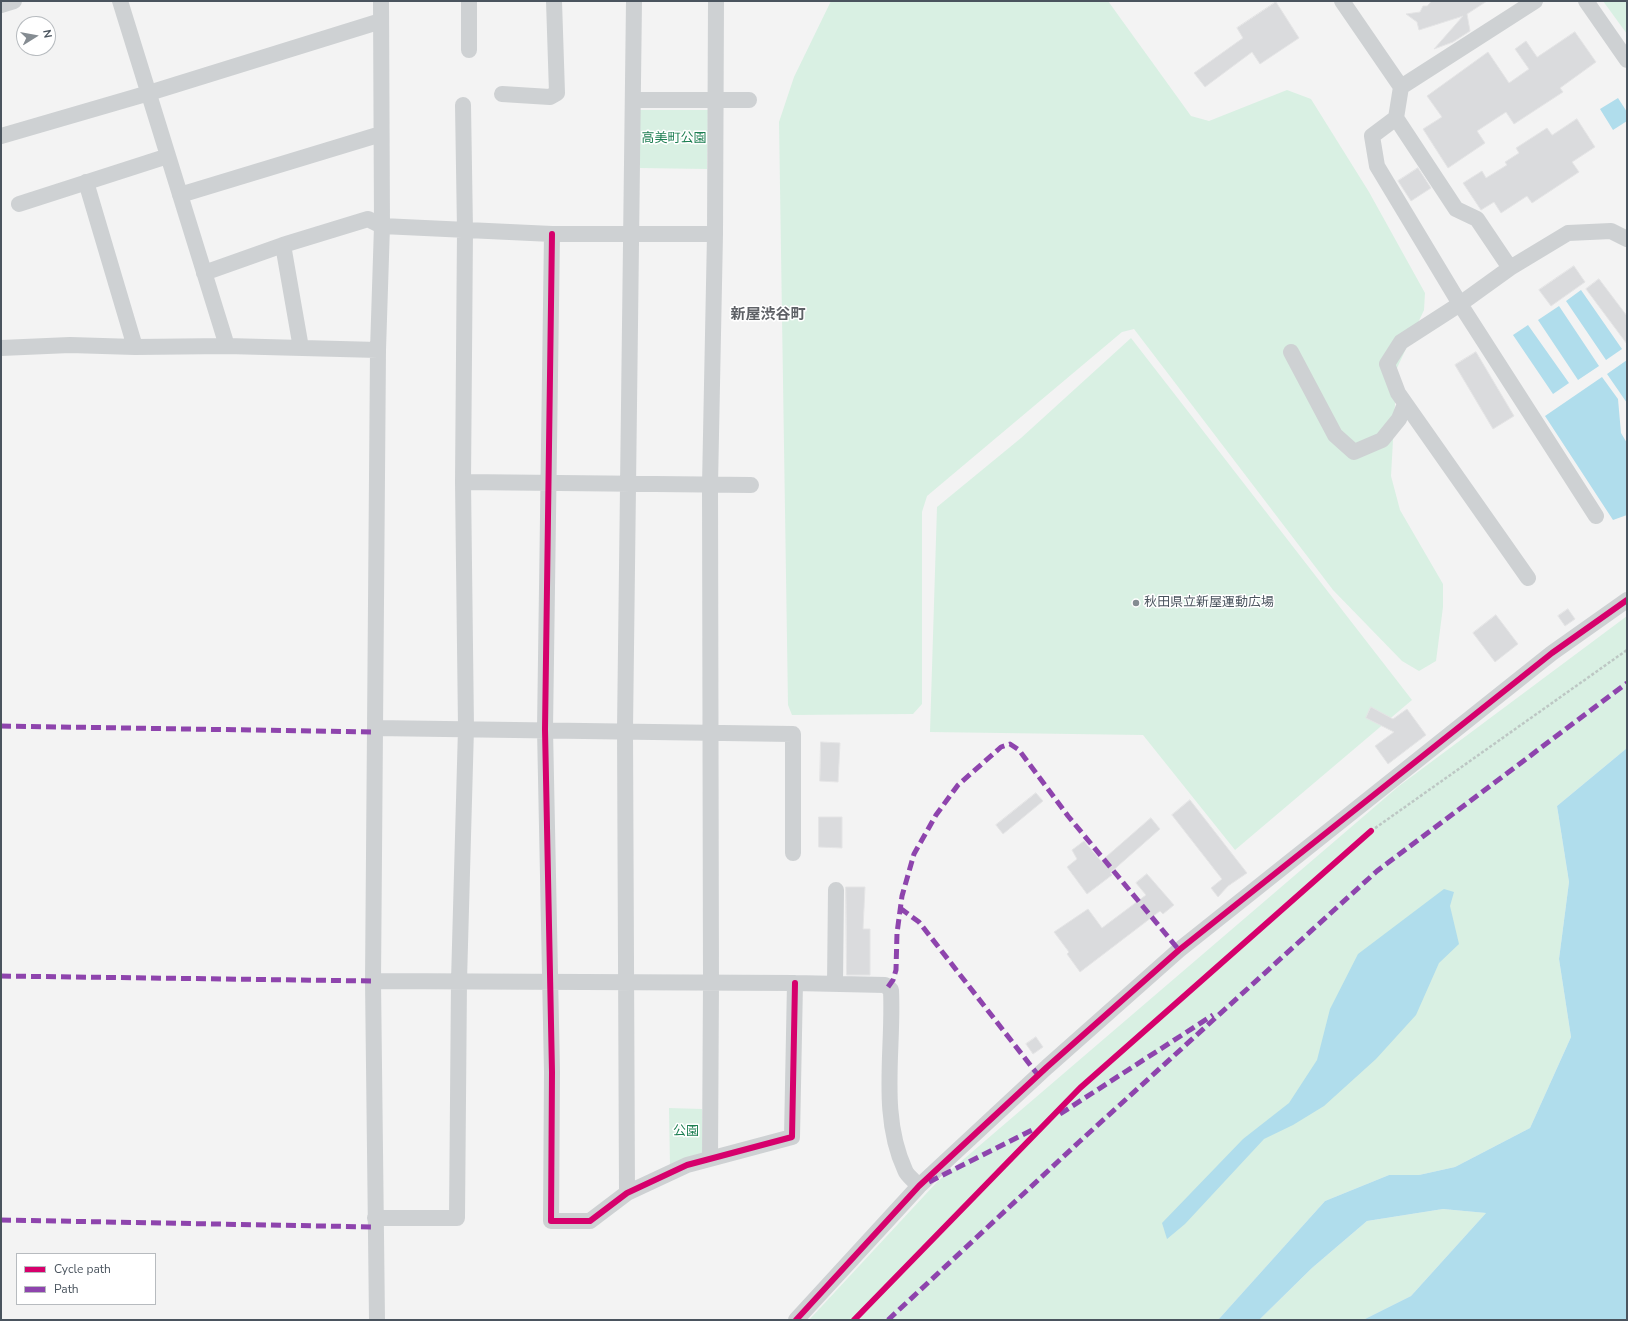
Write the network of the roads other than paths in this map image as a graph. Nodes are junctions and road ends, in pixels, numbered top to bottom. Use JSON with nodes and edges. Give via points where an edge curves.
{"nodes":[{"id":1,"x":14,"y":1,"type":"edge"},
{"id":2,"x":120,"y":1,"type":"edge"},
{"id":3,"x":381,"y":1,"type":"edge"},
{"id":4,"x":469,"y":1,"type":"edge"},
{"id":5,"x":554,"y":1,"type":"edge"},
{"id":6,"x":634,"y":1,"type":"edge"},
{"id":7,"x":716,"y":1,"type":"edge"},
{"id":8,"x":1342,"y":1,"type":"edge"},
{"id":9,"x":1536,"y":1,"type":"edge"},
{"id":10,"x":1586,"y":1,"type":"edge"},
{"id":11,"x":1,"y":5,"type":"edge"},
{"id":12,"x":381,"y":20,"type":"junction"},
{"id":13,"x":469,"y":50,"type":"dead end"},
{"id":14,"x":1627,"y":60,"type":"edge"},
{"id":15,"x":1401,"y":87,"type":"junction"},
{"id":16,"x":149,"y":93,"type":"junction"},
{"id":17,"x":502,"y":94,"type":"dead end"},
{"id":18,"x":633,"y":100,"type":"junction"},
{"id":19,"x":716,"y":100,"type":"junction"},
{"id":20,"x":749,"y":100,"type":"dead end"},
{"id":21,"x":464,"y":105,"type":"dead end"},
{"id":22,"x":1396,"y":118,"type":"junction"},
{"id":23,"x":381,"y":134,"type":"junction"},
{"id":24,"x":1,"y":136,"type":"edge"},
{"id":25,"x":168,"y":156,"type":"junction"},
{"id":26,"x":86,"y":182,"type":"junction"},
{"id":27,"x":180,"y":196,"type":"junction"},
{"id":28,"x":19,"y":204,"type":"dead end"},
{"id":29,"x":382,"y":226,"type":"junction"},
{"id":30,"x":465,"y":230,"type":"junction"},
{"id":31,"x":552,"y":234,"type":"junction"},
{"id":32,"x":631,"y":234,"type":"junction"},
{"id":33,"x":715,"y":234,"type":"junction"},
{"id":34,"x":1627,"y":239,"type":"edge"},
{"id":35,"x":283,"y":245,"type":"junction"},
{"id":36,"x":1510,"y":268,"type":"junction"},
{"id":37,"x":204,"y":273,"type":"junction"},
{"id":38,"x":1460,"y":304,"type":"junction"},
{"id":39,"x":227,"y":346,"type":"junction"},
{"id":40,"x":135,"y":347,"type":"junction"},
{"id":41,"x":1,"y":348,"type":"edge"},
{"id":42,"x":301,"y":348,"type":"junction"},
{"id":43,"x":378,"y":350,"type":"junction"},
{"id":44,"x":1291,"y":352,"type":"dead end"},
{"id":45,"x":1405,"y":404,"type":"junction"},
{"id":46,"x":463,"y":482,"type":"junction"},
{"id":47,"x":548,"y":484,"type":"junction"},
{"id":48,"x":628,"y":485,"type":"junction"},
{"id":49,"x":710,"y":485,"type":"junction"},
{"id":50,"x":751,"y":485,"type":"dead end"},
{"id":51,"x":1596,"y":516,"type":"dead end"},
{"id":52,"x":1528,"y":578,"type":"dead end"},
{"id":53,"x":1627,"y":600,"type":"edge"},
{"id":54,"x":375,"y":728,"type":"junction"},
{"id":55,"x":466,"y":728,"type":"junction"},
{"id":56,"x":545,"y":729,"type":"junction"},
{"id":57,"x":625,"y":730,"type":"junction"},
{"id":58,"x":711,"y":732,"type":"junction"},
{"id":59,"x":793,"y":852,"type":"dead end"},
{"id":60,"x":836,"y":890,"type":"dead end"},
{"id":61,"x":373,"y":981,"type":"junction"},
{"id":62,"x":459,"y":981,"type":"junction"},
{"id":63,"x":550,"y":982,"type":"junction"},
{"id":64,"x":626,"y":982,"type":"junction"},
{"id":65,"x":712,"y":983,"type":"junction"},
{"id":66,"x":794,"y":983,"type":"junction"},
{"id":67,"x":835,"y":984,"type":"junction"},
{"id":68,"x":710,"y":1158,"type":"junction"},
{"id":69,"x":919,"y":1186,"type":"junction"},
{"id":70,"x":627,"y":1193,"type":"junction"},
{"id":71,"x":375,"y":1218,"type":"junction"},
{"id":72,"x":377,"y":1320,"type":"edge"},
{"id":73,"x":796,"y":1320,"type":"edge"}],
"edges":[{"from":1,"to":11,"type":"street"},
{"from":2,"to":16,"type":"street"},
{"from":3,"to":12,"type":"street"},
{"from":4,"to":13,"type":"street"},
{"from":5,"to":17,"type":"street","via":[[557,93],[550,97]]},
{"from":6,"to":18,"type":"street"},
{"from":7,"to":19,"type":"street"},
{"from":8,"to":15,"type":"street"},
{"from":9,"to":15,"type":"street"},
{"from":10,"to":14,"type":"street"},
{"from":12,"to":16,"type":"street"},
{"from":12,"to":23,"type":"street"},
{"from":15,"to":22,"type":"street"},
{"from":16,"to":24,"type":"street"},
{"from":16,"to":25,"type":"street"},
{"from":18,"to":19,"type":"street"},
{"from":18,"to":32,"type":"street"},
{"from":19,"to":20,"type":"street"},
{"from":19,"to":33,"type":"street"},
{"from":21,"to":30,"type":"street"},
{"from":22,"to":36,"type":"street","via":[[1456,209],[1477,219]]},
{"from":22,"to":38,"type":"street","via":[[1372,136],[1377,166]]},
{"from":23,"to":27,"type":"street"},
{"from":23,"to":29,"type":"street"},
{"from":25,"to":26,"type":"street"},
{"from":25,"to":27,"type":"street"},
{"from":26,"to":28,"type":"street"},
{"from":26,"to":40,"type":"street"},
{"from":27,"to":37,"type":"street"},
{"from":29,"to":30,"type":"street"},
{"from":29,"to":35,"type":"street","via":[[368,219]]},
{"from":29,"to":43,"type":"street"},
{"from":30,"to":31,"type":"street"},
{"from":30,"to":46,"type":"street"},
{"from":31,"to":32,"type":"street"},
{"from":31,"to":47,"type":"street"},
{"from":32,"to":33,"type":"street"},
{"from":32,"to":48,"type":"street"},
{"from":33,"to":49,"type":"street"},
{"from":34,"to":36,"type":"street","via":[[1611,231],[1568,233]]},
{"from":35,"to":37,"type":"street"},
{"from":35,"to":42,"type":"street"},
{"from":36,"to":38,"type":"street"},
{"from":37,"to":39,"type":"street"},
{"from":38,"to":45,"type":"street","via":[[1401,342],[1387,364]]},
{"from":38,"to":51,"type":"street"},
{"from":39,"to":40,"type":"street"},
{"from":39,"to":42,"type":"street"},
{"from":40,"to":41,"type":"street","via":[[70,345]]},
{"from":42,"to":43,"type":"street"},
{"from":43,"to":54,"type":"street"},
{"from":44,"to":45,"type":"street","via":[[1335,435],[1354,452],[1382,440],[1399,419]]},
{"from":45,"to":52,"type":"street"},
{"from":46,"to":47,"type":"street"},
{"from":46,"to":55,"type":"street"},
{"from":47,"to":48,"type":"street"},
{"from":47,"to":56,"type":"street"},
{"from":48,"to":49,"type":"street"},
{"from":48,"to":57,"type":"street"},
{"from":49,"to":50,"type":"street"},
{"from":49,"to":58,"type":"street"},
{"from":53,"to":69,"type":"street","via":[[1546,658],[1180,950],[1047,1067]]},
{"from":54,"to":55,"type":"street"},
{"from":54,"to":61,"type":"street"},
{"from":55,"to":56,"type":"street"},
{"from":55,"to":62,"type":"street"},
{"from":56,"to":57,"type":"street"},
{"from":56,"to":63,"type":"street"},
{"from":57,"to":58,"type":"street"},
{"from":57,"to":64,"type":"street"},
{"from":58,"to":59,"type":"street","via":[[793,734]]},
{"from":58,"to":65,"type":"street"},
{"from":60,"to":67,"type":"street"},
{"from":61,"to":62,"type":"street"},
{"from":61,"to":71,"type":"street"},
{"from":62,"to":63,"type":"street"},
{"from":62,"to":71,"type":"street","via":[[458,1218]]},
{"from":63,"to":64,"type":"street"},
{"from":63,"to":70,"type":"street","via":[[551,1221],[590,1221]]},
{"from":64,"to":65,"type":"street"},
{"from":64,"to":70,"type":"street"},
{"from":65,"to":66,"type":"street"},
{"from":65,"to":68,"type":"street"},
{"from":66,"to":67,"type":"street"},
{"from":66,"to":68,"type":"street","via":[[792,1137]]},
{"from":67,"to":69,"type":"street","via":[[880,984],[891,990],[891,1125],[905,1172]]},
{"from":68,"to":70,"type":"street","via":[[688,1165]]},
{"from":69,"to":73,"type":"street"},
{"from":71,"to":72,"type":"street"}]}
